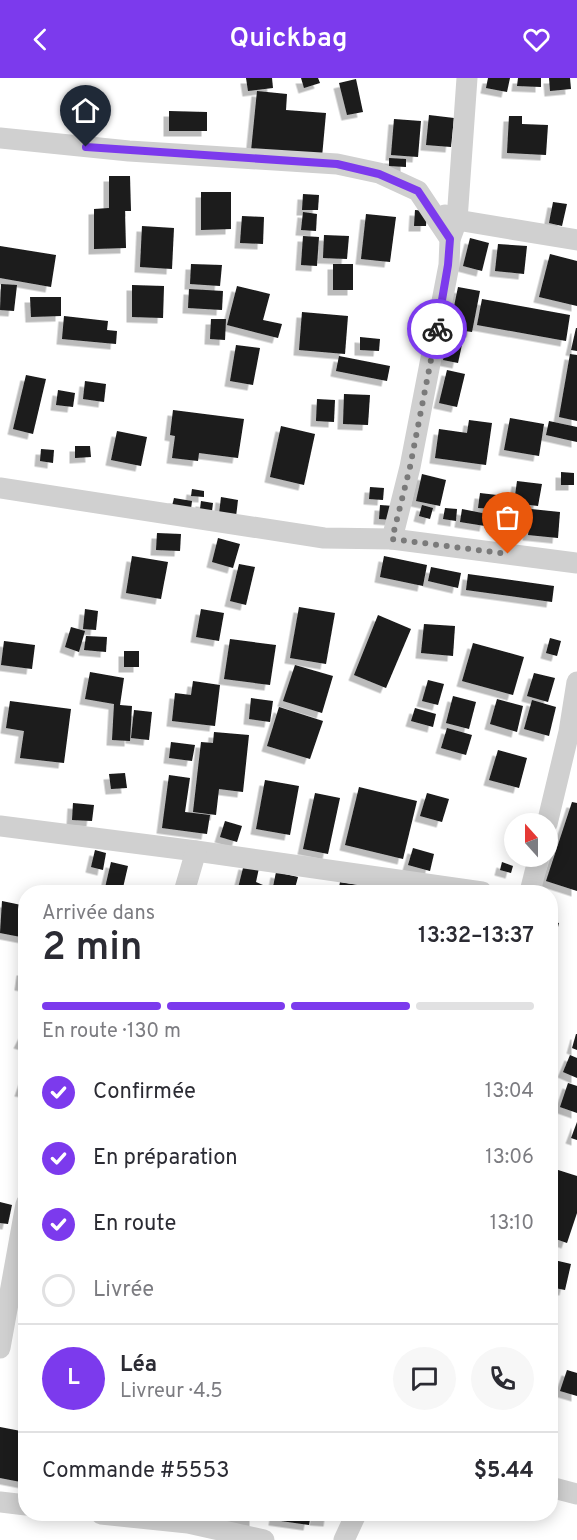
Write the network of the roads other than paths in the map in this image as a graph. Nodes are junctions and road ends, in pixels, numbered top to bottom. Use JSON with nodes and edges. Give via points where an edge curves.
{"nodes":[{"id":1,"x":467,"y":78,"type":"edge"},
{"id":2,"x":0,"y":138,"type":"edge"},
{"id":3,"x":453,"y":230,"type":"junction"},
{"id":4,"x":577,"y":240,"type":"edge"},
{"id":5,"x":0,"y":488,"type":"edge"},
{"id":6,"x":392,"y":539,"type":"junction"},
{"id":7,"x":577,"y":563,"type":"edge"},
{"id":8,"x":577,"y":682,"type":"edge"},
{"id":9,"x":550,"y":813,"type":"edge"},
{"id":10,"x":0,"y":826,"type":"edge"},
{"id":11,"x":196,"y":851,"type":"junction"},
{"id":12,"x":536,"y":867,"type":"edge"},
{"id":13,"x":186,"y":885,"type":"edge"},
{"id":14,"x":433,"y":885,"type":"edge"},
{"id":15,"x":532,"y":885,"type":"edge"},
{"id":16,"x":18,"y":1248,"type":"edge"},
{"id":17,"x":0,"y":1348,"type":"edge"},
{"id":18,"x":558,"y":1489,"type":"edge"},
{"id":19,"x":577,"y":1494,"type":"edge"},
{"id":20,"x":0,"y":1502,"type":"edge"},
{"id":21,"x":18,"y":1504,"type":"edge"},
{"id":22,"x":169,"y":1521,"type":"edge"},
{"id":23,"x":353,"y":1521,"type":"edge"},
{"id":24,"x":264,"y":1540,"type":"edge"},
{"id":25,"x":344,"y":1540,"type":"edge"}],
"edges":[{"from":1,"to":3,"type":"street"},
{"from":2,"to":3,"type":"street","via":[[129,151],[337,164],[379,174],[418,191],[430,209]]},
{"from":3,"to":4,"type":"street"},
{"from":3,"to":6,"type":"street","via":[[432,353]]},
{"from":5,"to":6,"type":"street","via":[[324,538]]},
{"from":6,"to":7,"type":"street"},
{"from":8,"to":9,"type":"street"},
{"from":10,"to":11,"type":"street"},
{"from":11,"to":13,"type":"street"},
{"from":11,"to":14,"type":"street"},
{"from":12,"to":15,"type":"street"},
{"from":16,"to":17,"type":"street"},
{"from":18,"to":19,"type":"street"},
{"from":20,"to":21,"type":"street"},
{"from":22,"to":24,"type":"street"},
{"from":23,"to":25,"type":"street"}]}
